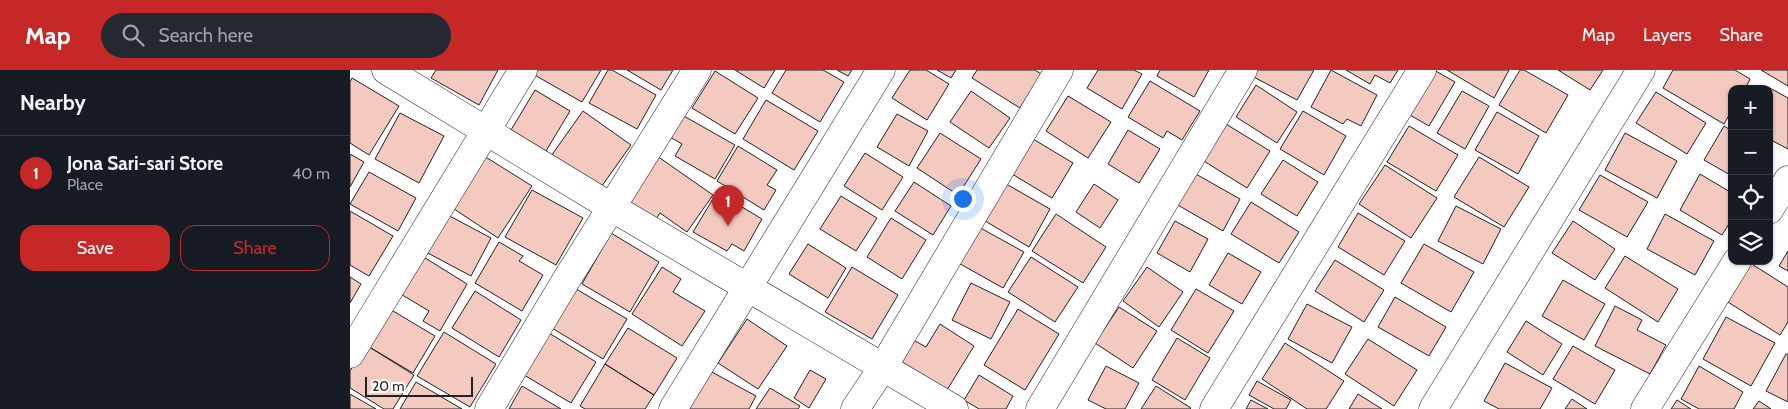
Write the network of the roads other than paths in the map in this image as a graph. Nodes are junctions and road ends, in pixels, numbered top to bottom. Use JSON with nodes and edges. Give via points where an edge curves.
{"nodes":[{"id":1,"x":386,"y":70,"type":"edge"},
{"id":2,"x":523,"y":70,"type":"edge"},
{"id":3,"x":697,"y":70,"type":"edge"},
{"id":4,"x":881,"y":70,"type":"edge"},
{"id":5,"x":1059,"y":70,"type":"edge"},
{"id":6,"x":1243,"y":70,"type":"edge"},
{"id":7,"x":1422,"y":70,"type":"edge"},
{"id":8,"x":1641,"y":70,"type":"edge"},
{"id":9,"x":486,"y":130,"type":"junction"},
{"id":10,"x":1788,"y":180,"type":"edge"},
{"id":11,"x":1773,"y":204,"type":"edge"},
{"id":12,"x":611,"y":208,"type":"junction"},
{"id":13,"x":1735,"y":265,"type":"edge"},
{"id":14,"x":748,"y":288,"type":"junction"},
{"id":15,"x":350,"y":354,"type":"edge"},
{"id":16,"x":882,"y":367,"type":"junction"},
{"id":17,"x":489,"y":409,"type":"edge"},
{"id":18,"x":673,"y":409,"type":"edge"},
{"id":19,"x":855,"y":409,"type":"edge"},
{"id":20,"x":954,"y":409,"type":"edge"},
{"id":21,"x":1040,"y":409,"type":"edge"},
{"id":22,"x":1214,"y":409,"type":"edge"},
{"id":23,"x":1433,"y":409,"type":"edge"},
{"id":24,"x":1645,"y":409,"type":"edge"}],
"edges":[{"from":1,"to":9,"type":"street"},
{"from":2,"to":9,"type":"street"},
{"from":3,"to":12,"type":"street"},
{"from":4,"to":14,"type":"street"},
{"from":5,"to":16,"type":"street"},
{"from":6,"to":21,"type":"street"},
{"from":7,"to":22,"type":"street"},
{"from":8,"to":23,"type":"street"},
{"from":9,"to":12,"type":"street"},
{"from":9,"to":15,"type":"street"},
{"from":10,"to":11,"type":"street"},
{"from":12,"to":14,"type":"street"},
{"from":12,"to":17,"type":"street"},
{"from":13,"to":24,"type":"street"},
{"from":14,"to":16,"type":"street"},
{"from":14,"to":18,"type":"street"},
{"from":16,"to":19,"type":"street"},
{"from":16,"to":20,"type":"street"}]}
